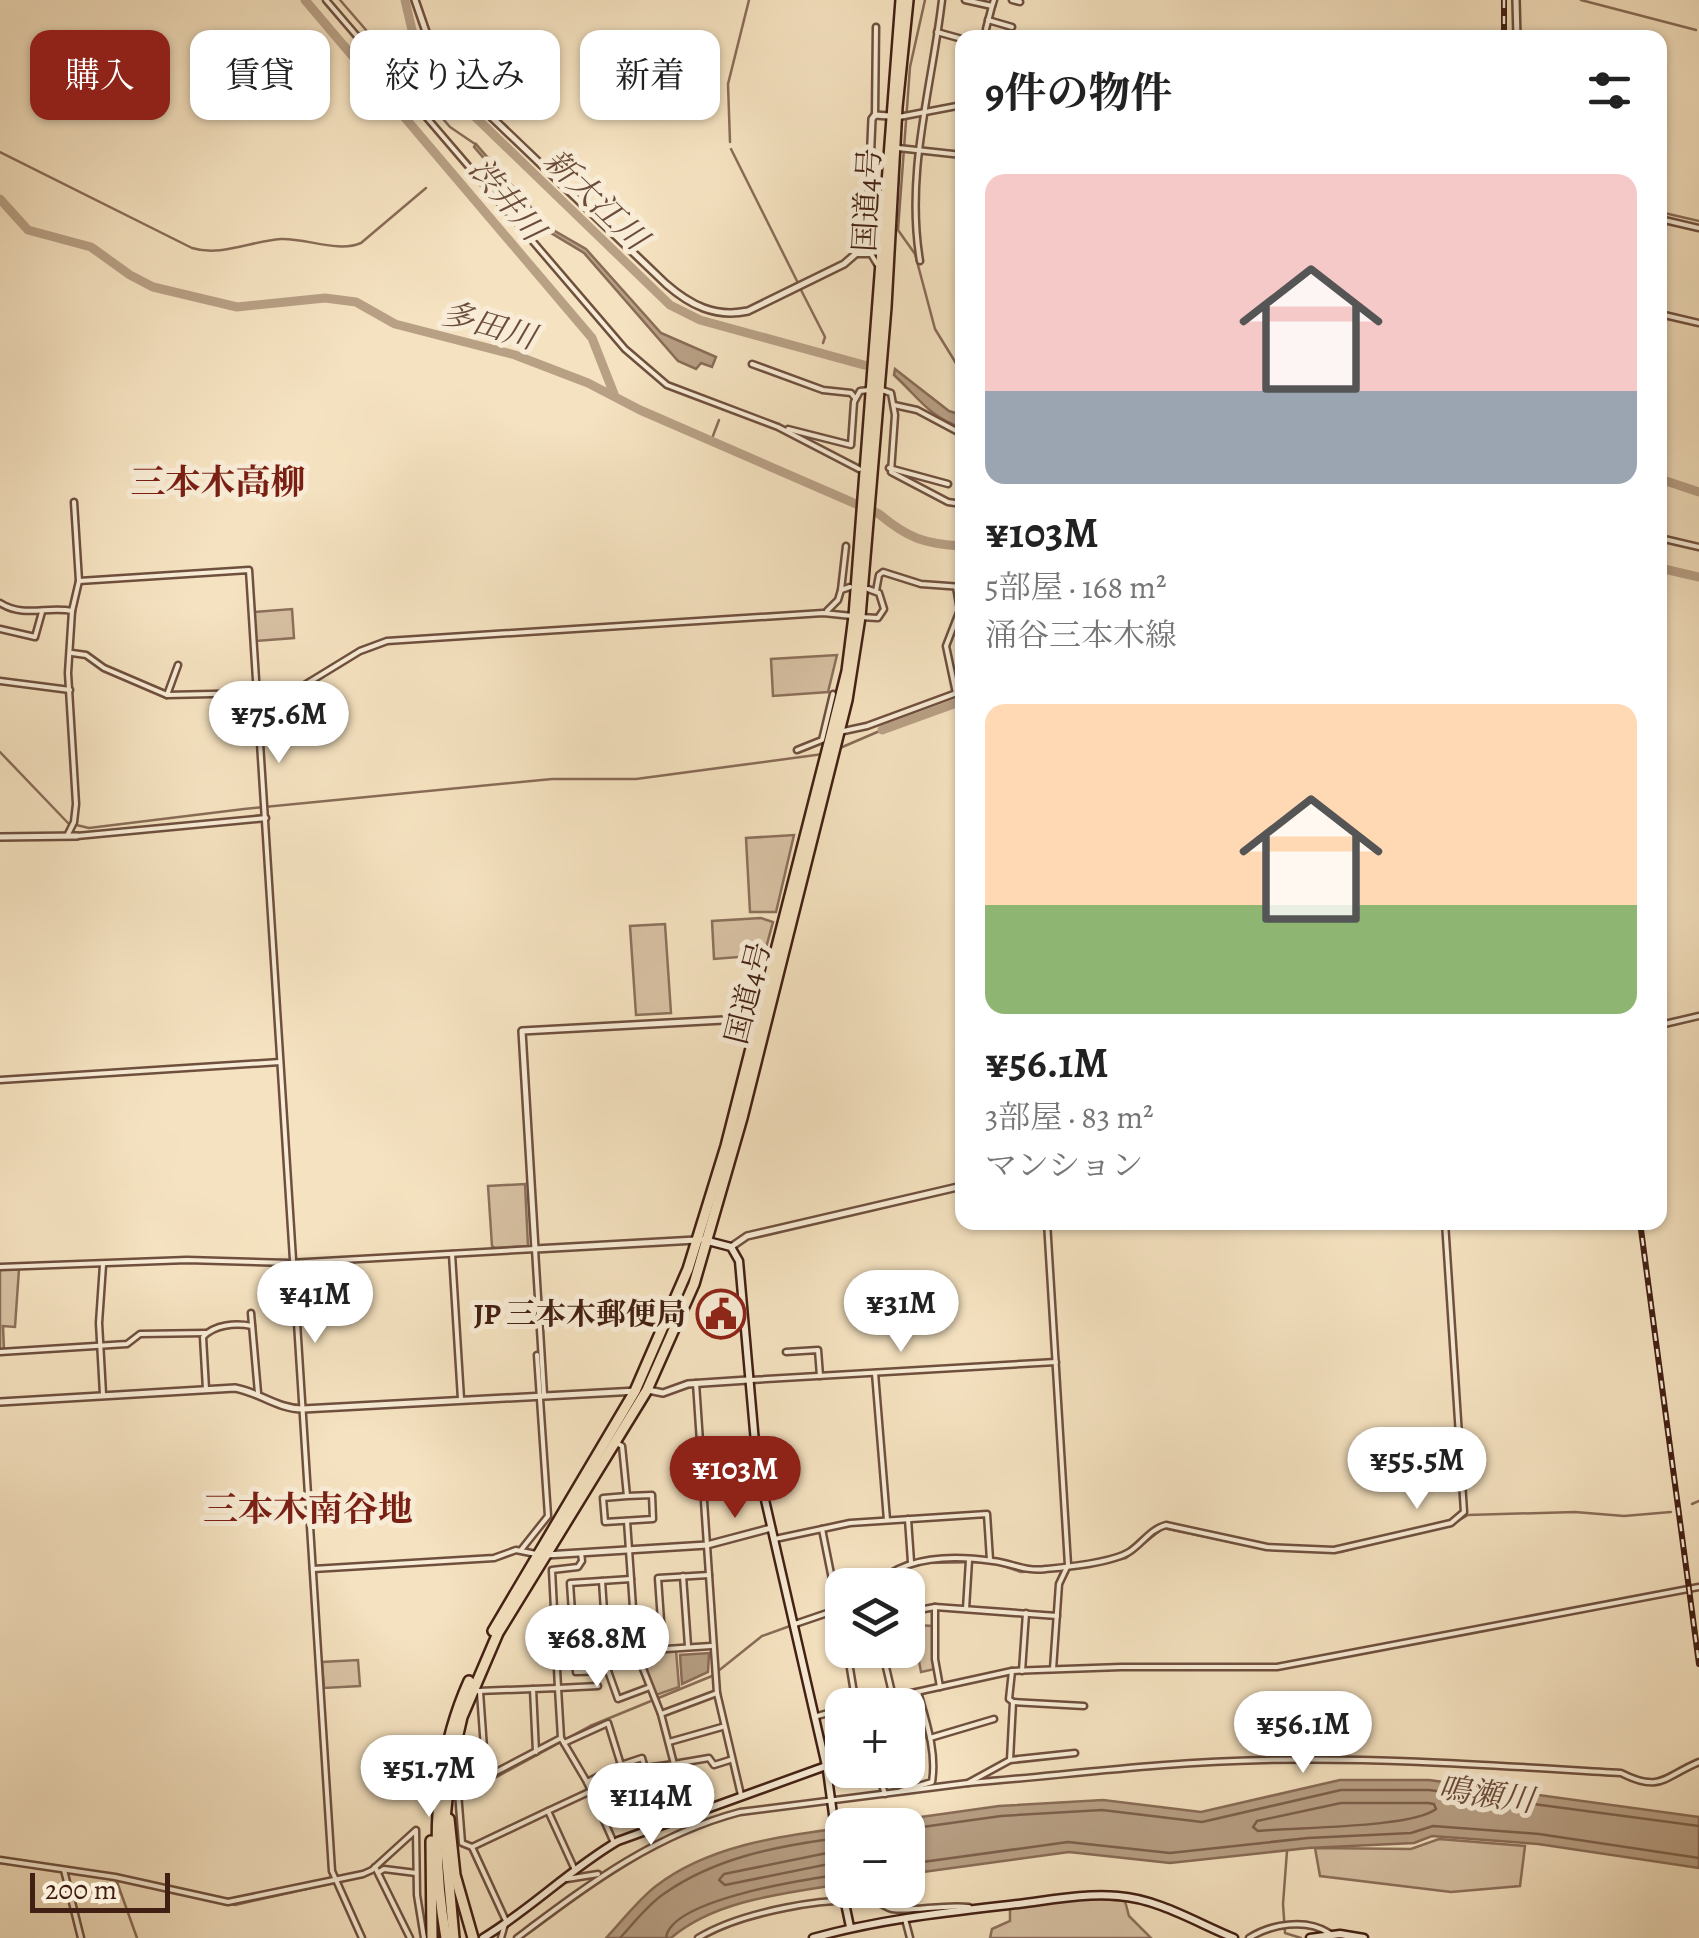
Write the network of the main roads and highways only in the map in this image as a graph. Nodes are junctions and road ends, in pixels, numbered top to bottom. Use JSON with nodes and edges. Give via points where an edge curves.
{"nodes":[{"id":1,"x":904,"y":0,"type":"edge"},
{"id":2,"x":899,"y":117,"type":"junction"},
{"id":3,"x":875,"y":390,"type":"junction"},
{"id":4,"x":704,"y":1240,"type":"junction"},
{"id":5,"x":542,"y":1555,"type":"junction"},
{"id":6,"x":445,"y":1761,"type":"junction"},
{"id":7,"x":825,"y":1762,"type":"edge"},
{"id":8,"x":825,"y":1766,"type":"edge"},
{"id":9,"x":448,"y":1786,"type":"junction"},
{"id":10,"x":846,"y":1908,"type":"edge"},
{"id":11,"x":850,"y":1927,"type":"junction"},
{"id":12,"x":432,"y":1938,"type":"edge"},
{"id":13,"x":450,"y":1938,"type":"edge"},
{"id":14,"x":473,"y":1938,"type":"edge"},
{"id":15,"x":482,"y":1938,"type":"edge"},
{"id":16,"x":813,"y":1938,"type":"edge"},
{"id":17,"x":1234,"y":1938,"type":"edge"},
{"id":18,"x":1310,"y":1938,"type":"edge"},
{"id":19,"x":1364,"y":1938,"type":"edge"}],
"edges":[{"from":1,"to":2,"type":"highway","name":"国道4号"},
{"from":2,"to":3,"type":"highway","name":"国道4号"},
{"from":2,"to":3,"type":"highway","name":"国道4号"},
{"from":3,"to":4,"type":"highway","name":"国道4号","via":[[856,658]]},
{"from":4,"to":5,"type":"highway","name":"国道4号","via":[[635,1391]]},
{"from":4,"to":5,"type":"highway","name":"国道4号","via":[[683,1312],[647,1390]]},
{"from":4,"to":7,"type":"main road","via":[[730,1247],[740,1267],[754,1448]]},
{"from":5,"to":6,"type":"highway","name":"国道4号","via":[[480,1656]]},
{"from":5,"to":9,"type":"highway","name":"国道4号","via":[[498,1633],[457,1736]]},
{"from":6,"to":12,"type":"highway","via":[[430,1853]]},
{"from":6,"to":13,"type":"highway","name":"国道4号","via":[[436,1862]]},
{"from":8,"to":15,"type":"main road","via":[[614,1844]]},
{"from":9,"to":13,"type":"highway","name":"国道4号"},
{"from":9,"to":14,"type":"highway","via":[[451,1853]]},
{"from":10,"to":11,"type":"main road","bridge":true},
{"from":11,"to":16,"type":"main road"},
{"from":11,"to":17,"type":"main road","via":[[1120,1896],[1162,1906]]},
{"from":18,"to":19,"type":"main road"}]}
